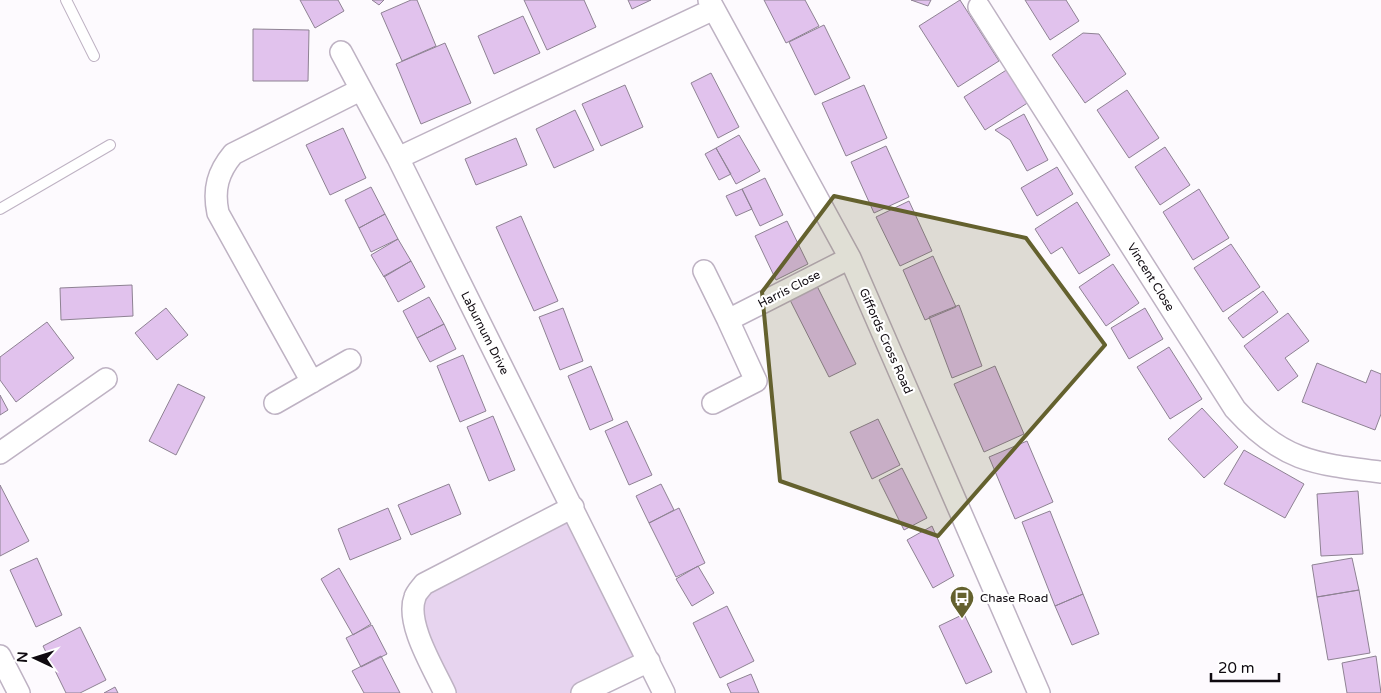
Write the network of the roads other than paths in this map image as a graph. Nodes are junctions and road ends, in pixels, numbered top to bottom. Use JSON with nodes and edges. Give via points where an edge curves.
{"nodes":[{"id":1,"x":66,"y":0,"type":"edge"},
{"id":2,"x":711,"y":5,"type":"edge"},
{"id":3,"x":980,"y":7,"type":"dead end"},
{"id":4,"x":341,"y":52,"type":"dead end"},
{"id":5,"x":94,"y":56,"type":"dead end"},
{"id":6,"x":360,"y":90,"type":"junction"},
{"id":7,"x":110,"y":145,"type":"dead end"},
{"id":8,"x":398,"y":158,"type":"junction"},
{"id":9,"x":0,"y":209,"type":"edge"},
{"id":10,"x":850,"y":258,"type":"junction"},
{"id":11,"x":704,"y":271,"type":"dead end"},
{"id":12,"x":728,"y":320,"type":"junction"},
{"id":13,"x":350,"y":360,"type":"dead end"},
{"id":14,"x":106,"y":379,"type":"dead end"},
{"id":15,"x":312,"y":382,"type":"junction"},
{"id":16,"x":275,"y":403,"type":"dead end"},
{"id":17,"x":713,"y":403,"type":"dead end"},
{"id":18,"x":0,"y":453,"type":"edge"},
{"id":19,"x":1381,"y":472,"type":"edge"},
{"id":20,"x":573,"y":507,"type":"junction"},
{"id":21,"x":0,"y":656,"type":"edge"},
{"id":22,"x":649,"y":661,"type":"junction"},
{"id":23,"x":19,"y":693,"type":"edge"},
{"id":24,"x":445,"y":693,"type":"edge"},
{"id":25,"x":582,"y":693,"type":"edge"},
{"id":26,"x":664,"y":693,"type":"edge"},
{"id":27,"x":1039,"y":693,"type":"edge"}],
"edges":[{"from":1,"to":5,"type":"lane"},
{"from":2,"to":8,"type":"street"},
{"from":2,"to":10,"type":"street","name":"Giffords Cross Road"},
{"from":3,"to":19,"type":"street","name":"Vincent Close","via":[[1235,409],[1256,432],[1298,457],[1326,466]]},
{"from":4,"to":6,"type":"street","name":"Laburnum Drive"},
{"from":6,"to":8,"type":"street","name":"Laburnum Drive"},
{"from":6,"to":15,"type":"street","via":[[232,154],[216,186],[218,212]]},
{"from":7,"to":9,"type":"lane"},
{"from":8,"to":20,"type":"street","name":"Laburnum Drive"},
{"from":10,"to":12,"type":"street","name":"Harris Close"},
{"from":10,"to":27,"type":"street","name":"Giffords Cross Road"},
{"from":11,"to":12,"type":"street"},
{"from":12,"to":17,"type":"street","via":[[756,381]]},
{"from":13,"to":15,"type":"street"},
{"from":14,"to":18,"type":"street"},
{"from":15,"to":16,"type":"street"},
{"from":20,"to":22,"type":"street","name":"Laburnum Drive"},
{"from":20,"to":24,"type":"street","via":[[424,584],[414,598],[414,622]]},
{"from":21,"to":23,"type":"street"},
{"from":22,"to":25,"type":"street"},
{"from":22,"to":26,"type":"street","name":"Laburnum Drive"}]}
